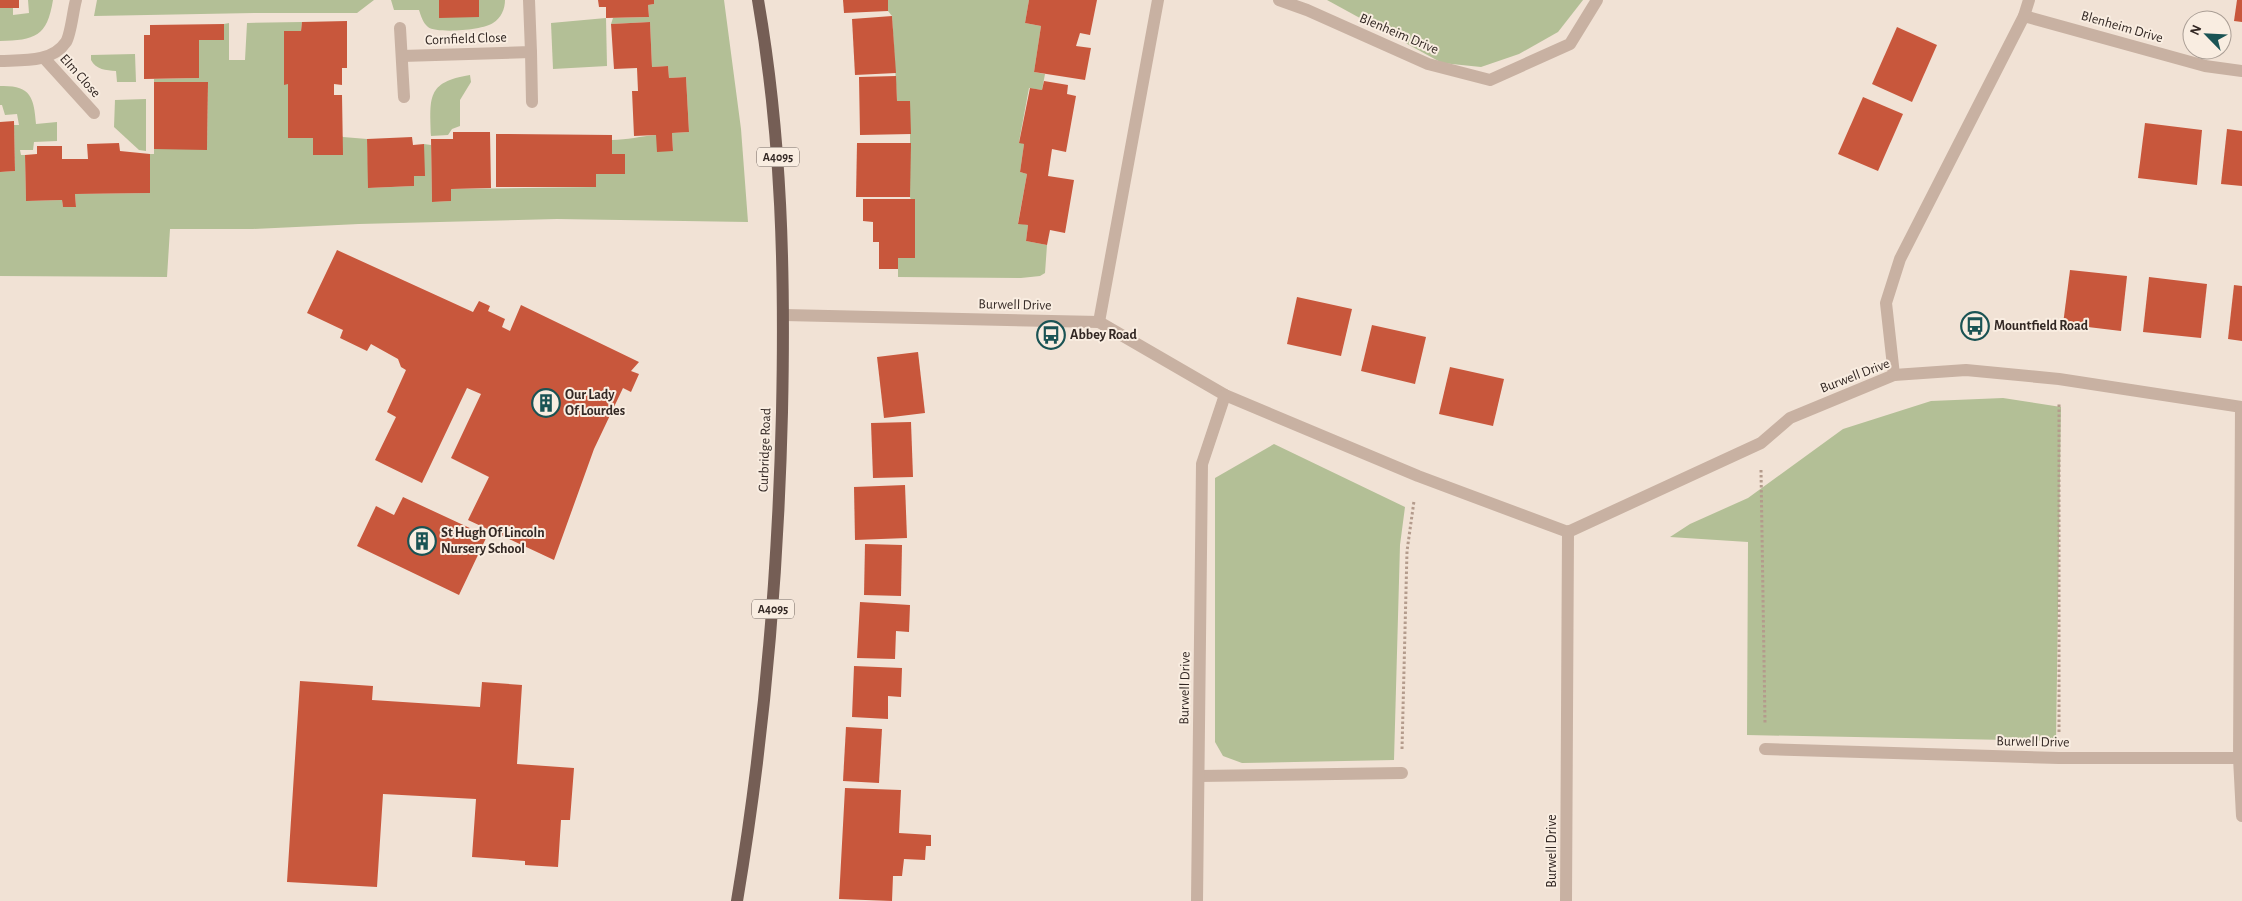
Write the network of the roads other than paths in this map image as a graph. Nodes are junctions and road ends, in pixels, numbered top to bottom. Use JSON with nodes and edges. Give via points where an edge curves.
{"nodes":[{"id":1,"x":76,"y":0,"type":"edge"},
{"id":2,"x":529,"y":0,"type":"edge"},
{"id":3,"x":758,"y":0,"type":"edge"},
{"id":4,"x":1158,"y":0,"type":"edge"},
{"id":5,"x":1279,"y":0,"type":"edge"},
{"id":6,"x":1597,"y":0,"type":"edge"},
{"id":7,"x":2029,"y":0,"type":"edge"},
{"id":8,"x":2024,"y":16,"type":"junction"},
{"id":9,"x":400,"y":28,"type":"dead end"},
{"id":10,"x":531,"y":52,"type":"junction"},
{"id":11,"x":402,"y":56,"type":"junction"},
{"id":12,"x":44,"y":58,"type":"junction"},
{"id":13,"x":0,"y":61,"type":"edge"},
{"id":14,"x":2242,"y":71,"type":"edge"},
{"id":15,"x":404,"y":97,"type":"dead end"},
{"id":16,"x":532,"y":102,"type":"dead end"},
{"id":17,"x":94,"y":113,"type":"dead end"},
{"id":18,"x":784,"y":315,"type":"junction"},
{"id":19,"x":1099,"y":322,"type":"junction"},
{"id":20,"x":1894,"y":375,"type":"junction"},
{"id":21,"x":1225,"y":394,"type":"junction"},
{"id":22,"x":2242,"y":407,"type":"edge"},
{"id":23,"x":1568,"y":532,"type":"junction"},
{"id":24,"x":1766,"y":749,"type":"road end"},
{"id":25,"x":2239,"y":758,"type":"junction"},
{"id":26,"x":1402,"y":773,"type":"road end"},
{"id":27,"x":1199,"y":776,"type":"junction"},
{"id":28,"x":2242,"y":816,"type":"edge"},
{"id":29,"x":737,"y":901,"type":"edge"},
{"id":30,"x":1197,"y":901,"type":"edge"},
{"id":31,"x":1566,"y":901,"type":"edge"}],
"edges":[{"from":1,"to":12,"type":"street","name":"Elm Close","via":[[66,42]]},
{"from":2,"to":10,"type":"street"},
{"from":3,"to":18,"type":"main road","name":"Curbridge Road","number":"A4095","via":[[781,188]]},
{"from":4,"to":19,"type":"street"},
{"from":5,"to":6,"type":"street","name":"Blenheim Drive","via":[[1428,64],[1490,80],[1570,44]]},
{"from":7,"to":8,"type":"street"},
{"from":8,"to":14,"type":"street","name":"Blenheim Drive","via":[[2204,66]]},
{"from":8,"to":20,"type":"street","via":[[1900,258],[1886,303]]},
{"from":9,"to":11,"type":"street"},
{"from":10,"to":11,"type":"street","name":"Cornfield Close"},
{"from":10,"to":16,"type":"street"},
{"from":11,"to":15,"type":"street"},
{"from":12,"to":13,"type":"street","name":"Elm Close"},
{"from":12,"to":17,"type":"street","name":"Elm Close"},
{"from":18,"to":19,"type":"street","name":"Burwell Drive"},
{"from":18,"to":29,"type":"main road","name":"Curbridge Road","number":"A4095","via":[[781,458],[772,624],[747,843]]},
{"from":19,"to":21,"type":"street","name":"Burwell Drive"},
{"from":20,"to":22,"type":"street","name":"Burwell Drive","via":[[1966,370],[2059,379]]},
{"from":20,"to":23,"type":"street","name":"Burwell Drive","via":[[1790,418],[1761,443]]},
{"from":21,"to":23,"type":"street","name":"Burwell Drive","via":[[1418,476]]},
{"from":21,"to":27,"type":"street","name":"Burwell Drive","via":[[1202,464]]},
{"from":22,"to":25,"type":"street","name":"Burwell Drive"},
{"from":23,"to":31,"type":"street","name":"Burwell Drive"},
{"from":24,"to":25,"type":"street","name":"Burwell Drive","via":[[2059,758]]},
{"from":25,"to":28,"type":"street","name":"Burwell Drive"},
{"from":26,"to":27,"type":"street"},
{"from":27,"to":30,"type":"street","name":"Burwell Drive"}]}
